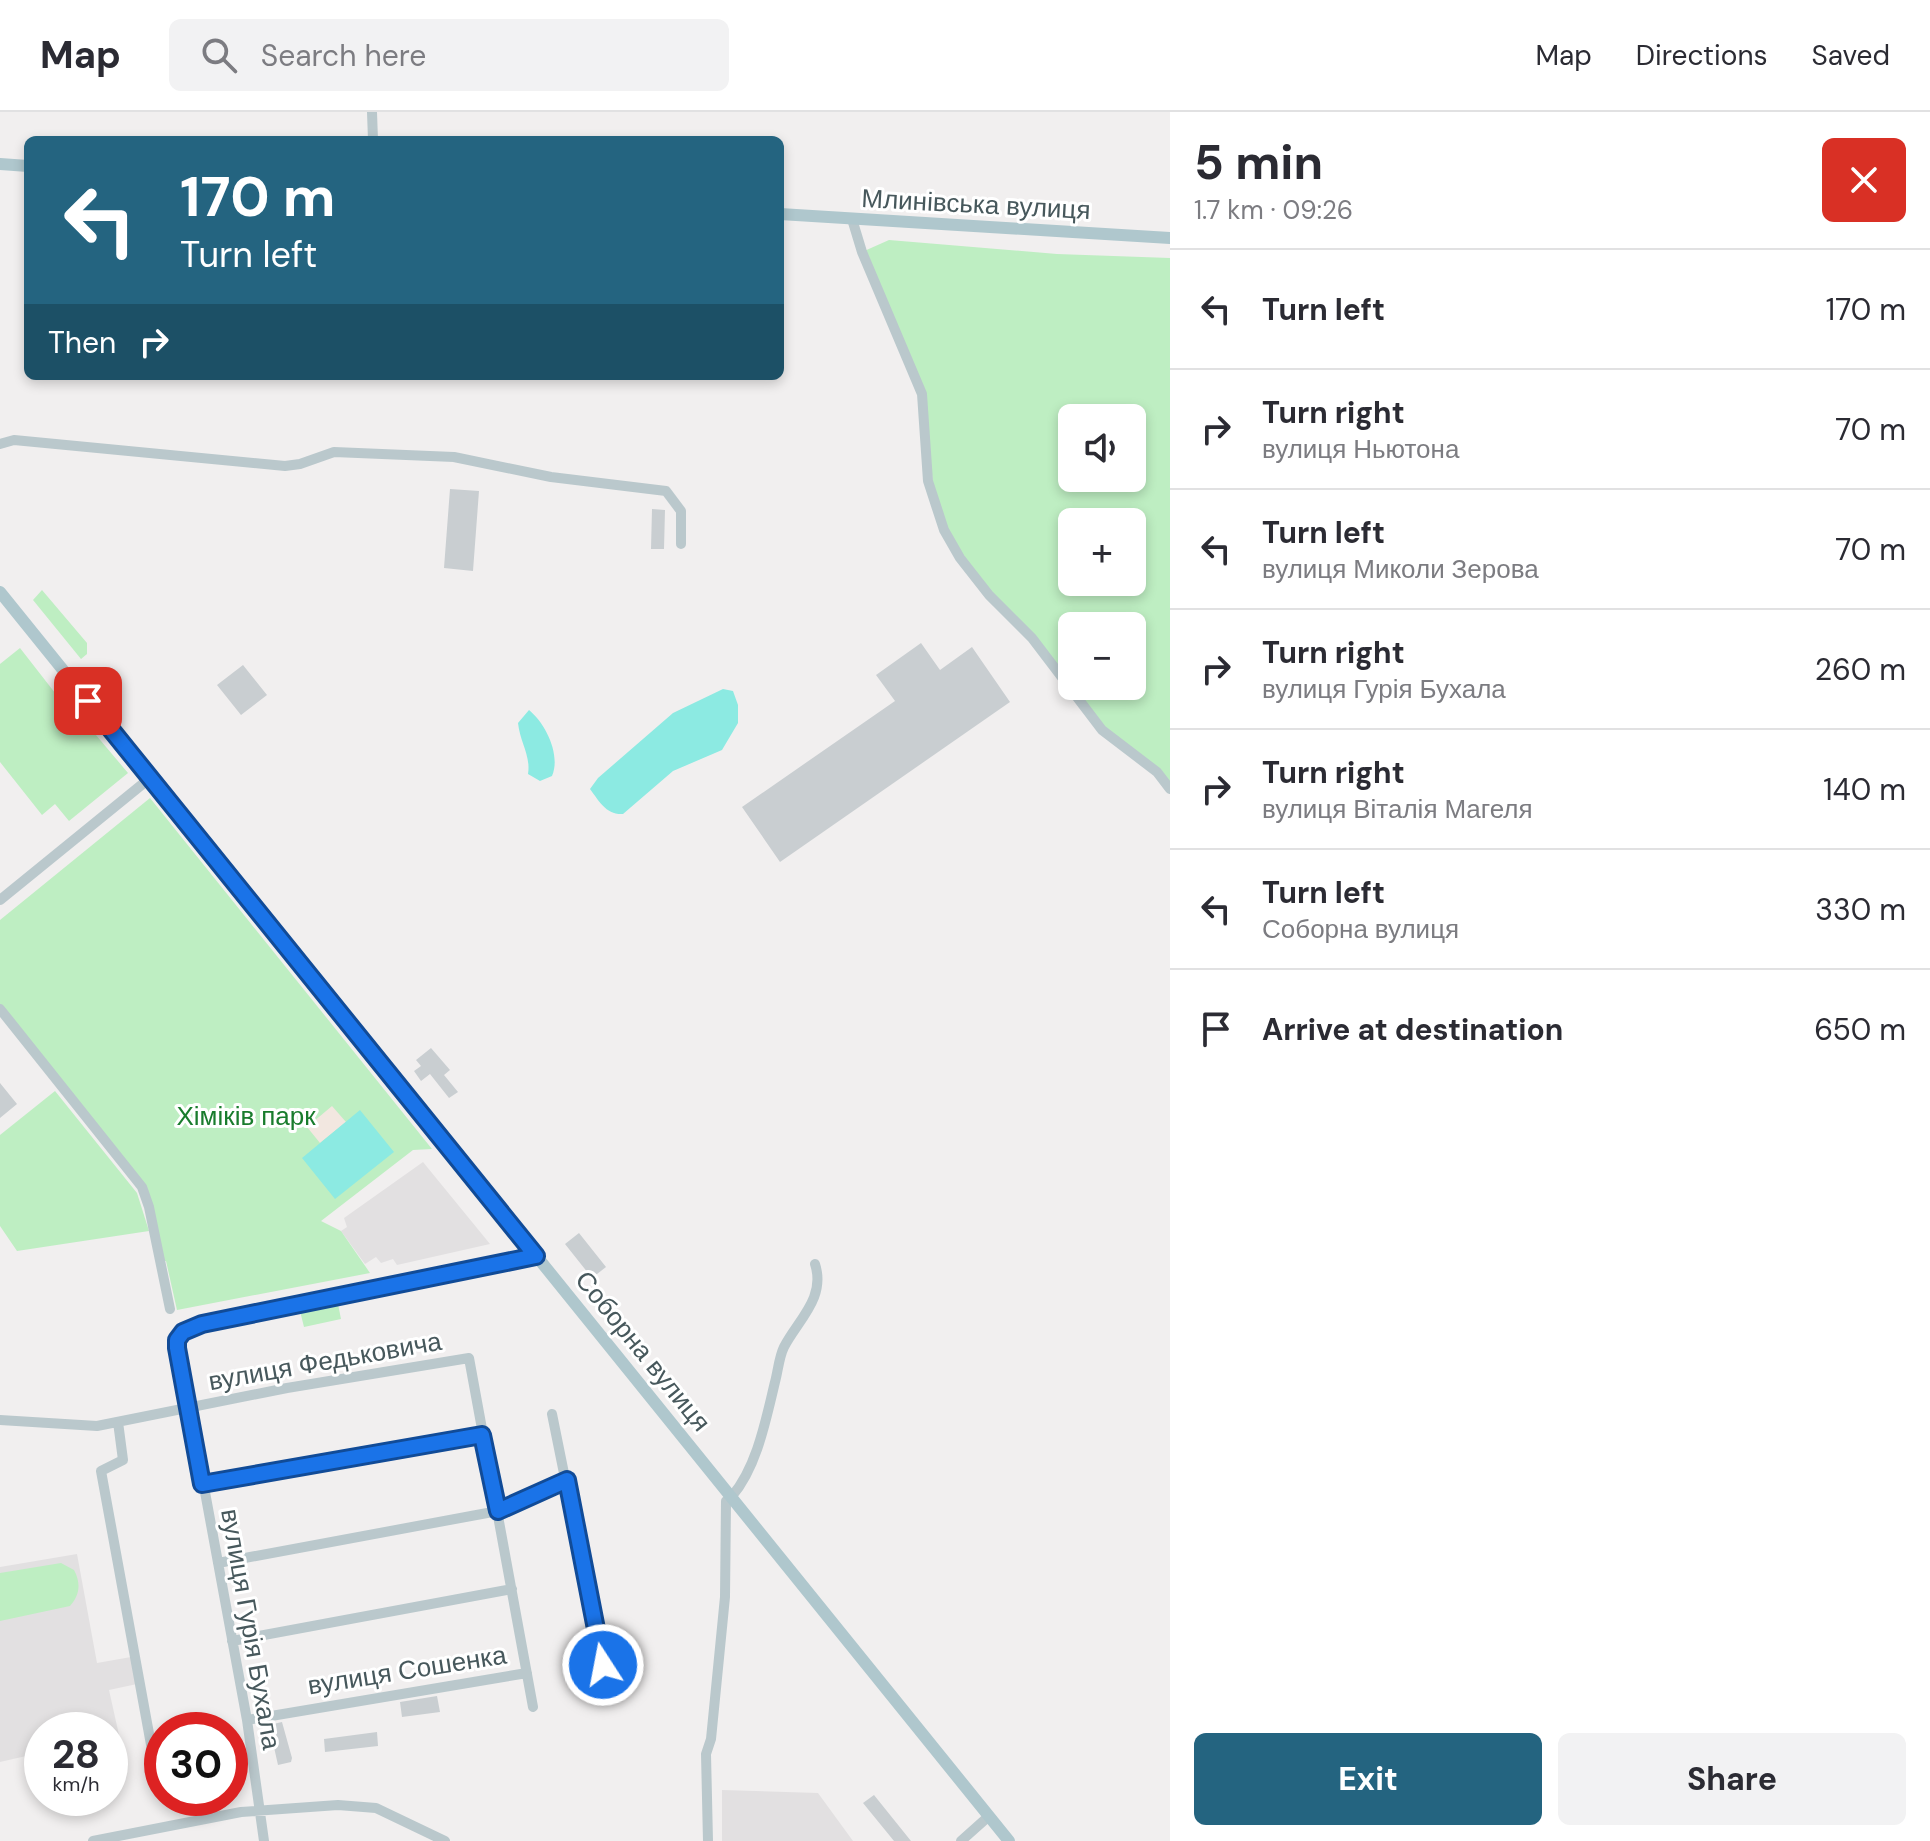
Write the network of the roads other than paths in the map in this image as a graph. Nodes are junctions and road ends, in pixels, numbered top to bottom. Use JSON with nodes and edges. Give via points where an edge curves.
{"nodes":[{"id":1,"x":372,"y":112,"type":"edge"},
{"id":2,"x":373,"y":136,"type":"edge"},
{"id":3,"x":0,"y":164,"type":"edge"},
{"id":4,"x":24,"y":166,"type":"edge"},
{"id":5,"x":784,"y":214,"type":"edge"},
{"id":6,"x":852,"y":219,"type":"junction"},
{"id":7,"x":1170,"y":238,"type":"edge"},
{"id":8,"x":0,"y":444,"type":"edge"},
{"id":9,"x":681,"y":544,"type":"dead end"},
{"id":10,"x":0,"y":592,"type":"edge"},
{"id":11,"x":150,"y":778,"type":"junction"},
{"id":12,"x":1170,"y":789,"type":"edge"},
{"id":13,"x":0,"y":900,"type":"edge"},
{"id":14,"x":0,"y":1009,"type":"edge"},
{"id":15,"x":536,"y":1256,"type":"junction"},
{"id":16,"x":815,"y":1264,"type":"dead end"},
{"id":17,"x":170,"y":1309,"type":"dead end"},
{"id":18,"x":188,"y":1408,"type":"junction"},
{"id":19,"x":552,"y":1414,"type":"dead end"},
{"id":20,"x":0,"y":1420,"type":"edge"},
{"id":21,"x":118,"y":1422,"type":"junction"},
{"id":22,"x":482,"y":1435,"type":"junction"},
{"id":23,"x":567,"y":1480,"type":"junction"},
{"id":24,"x":202,"y":1484,"type":"junction"},
{"id":25,"x":729,"y":1498,"type":"junction"},
{"id":26,"x":498,"y":1511,"type":"junction"},
{"id":27,"x":218,"y":1563,"type":"junction"},
{"id":28,"x":512,"y":1589,"type":"junction"},
{"id":29,"x":232,"y":1641,"type":"junction"},
{"id":30,"x":527,"y":1673,"type":"junction"},
{"id":31,"x":609,"y":1696,"type":"dead end"},
{"id":32,"x":533,"y":1707,"type":"dead end"},
{"id":33,"x":145,"y":1712,"type":"edge"},
{"id":34,"x":245,"y":1712,"type":"edge"},
{"id":35,"x":248,"y":1720,"type":"edge"},
{"id":36,"x":248,"y":1726,"type":"edge"},
{"id":37,"x":261,"y":1809,"type":"junction"},
{"id":38,"x":989,"y":1816,"type":"junction"},
{"id":39,"x":147,"y":1836,"type":"edge"},
{"id":40,"x":93,"y":1841,"type":"edge"},
{"id":41,"x":264,"y":1841,"type":"edge"},
{"id":42,"x":445,"y":1841,"type":"edge"},
{"id":43,"x":708,"y":1841,"type":"edge"},
{"id":44,"x":961,"y":1841,"type":"edge"},
{"id":45,"x":1009,"y":1841,"type":"edge"}],
"edges":[{"from":1,"to":2,"type":"street"},
{"from":3,"to":4,"type":"main road"},
{"from":5,"to":6,"type":"main road","name":"Млинівська вулиця"},
{"from":6,"to":7,"type":"main road","name":"Млинівська вулиця"},
{"from":6,"to":12,"type":"street","via":[[922,394],[928,481],[944,530],[970,570],[1032,638],[1102,730],[1157,772]]},
{"from":8,"to":9,"type":"street","via":[[14,440],[285,466],[334,452],[454,457],[551,477],[666,491],[681,511]]},
{"from":10,"to":11,"type":"main road","name":"Соборна вулиця"},
{"from":11,"to":13,"type":"street"},
{"from":11,"to":15,"type":"main road","name":"Соборна вулиця"},
{"from":14,"to":17,"type":"street","via":[[142,1187]]},
{"from":15,"to":18,"type":"street","name":"вулиця Гурія Бухала","via":[[279,1307],[183,1332],[177,1348]]},
{"from":15,"to":25,"type":"main road","name":"Соборна вулиця"},
{"from":16,"to":25,"type":"street","via":[[818,1284],[812,1306],[783,1348],[752,1458],[742,1484]]},
{"from":18,"to":21,"type":"street","name":"вулиця Федьковича"},
{"from":18,"to":22,"type":"street","name":"вулиця Федьковича","via":[[469,1358]]},
{"from":18,"to":24,"type":"street","name":"вулиця Гурія Бухала"},
{"from":19,"to":23,"type":"street"},
{"from":20,"to":21,"type":"street","name":"вулиця Федьковича","via":[[73,1426]]},
{"from":21,"to":33,"type":"street","via":[[123,1460],[101,1471]]},
{"from":22,"to":24,"type":"street"},
{"from":22,"to":26,"type":"street"},
{"from":23,"to":26,"type":"street"},
{"from":23,"to":31,"type":"street"},
{"from":24,"to":27,"type":"street","name":"вулиця Гурія Бухала"},
{"from":25,"to":38,"type":"main road","name":"Соборна вулиця"},
{"from":25,"to":43,"type":"street","via":[[725,1597],[706,1754]]},
{"from":26,"to":27,"type":"street"},
{"from":26,"to":28,"type":"street"},
{"from":27,"to":29,"type":"street","name":"вулиця Гурія Бухала"},
{"from":28,"to":29,"type":"street"},
{"from":28,"to":30,"type":"street"},
{"from":29,"to":34,"type":"street","name":"вулиця Гурія Бухала"},
{"from":30,"to":32,"type":"street"},
{"from":30,"to":35,"type":"street","name":"вулиця Сошенка"},
{"from":36,"to":37,"type":"street","name":"вулиця Гурія Бухала"},
{"from":37,"to":39,"type":"street"},
{"from":37,"to":41,"type":"street","name":"вулиця Гурія Бухала"},
{"from":37,"to":42,"type":"street","via":[[376,1808]]},
{"from":38,"to":44,"type":"street"},
{"from":38,"to":45,"type":"main road","name":"Соборна вулиця"},
{"from":39,"to":40,"type":"street"}]}
